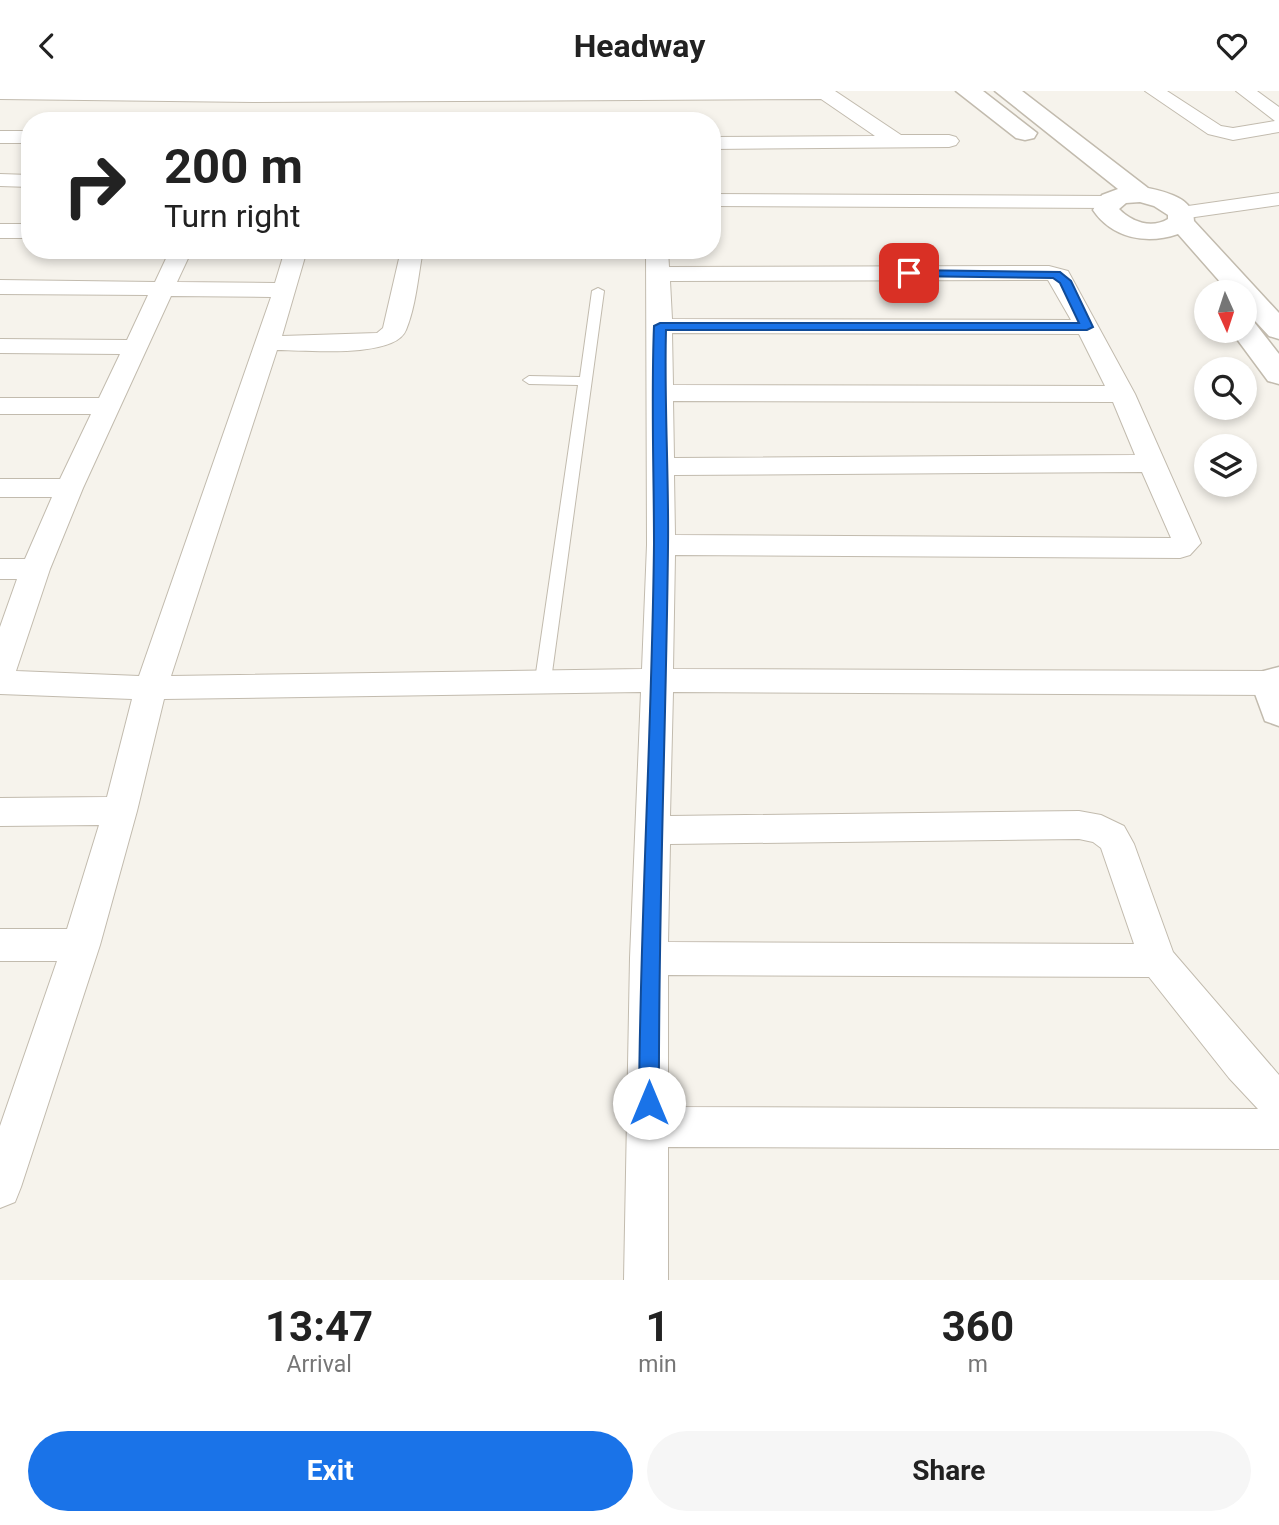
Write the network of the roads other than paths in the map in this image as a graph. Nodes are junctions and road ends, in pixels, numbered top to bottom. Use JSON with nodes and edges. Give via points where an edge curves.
{"nodes":[{"id":1,"x":968,"y":91,"type":"edge"},
{"id":2,"x":1007,"y":91,"type":"edge"},
{"id":3,"x":1154,"y":91,"type":"edge"},
{"id":4,"x":1245,"y":91,"type":"edge"},
{"id":5,"x":824,"y":92,"type":"edge"},
{"id":6,"x":0,"y":93,"type":"edge"},
{"id":7,"x":479,"y":93,"type":"edge"},
{"id":8,"x":348,"y":95,"type":"junction"},
{"id":9,"x":342,"y":112,"type":"edge"},
{"id":10,"x":1279,"y":116,"type":"edge"},
{"id":11,"x":1279,"y":126,"type":"edge"},
{"id":12,"x":0,"y":137,"type":"edge"},
{"id":13,"x":21,"y":137,"type":"edge"},
{"id":14,"x":949,"y":141,"type":"dead end"},
{"id":15,"x":897,"y":142,"type":"junction"},
{"id":16,"x":721,"y":143,"type":"edge"},
{"id":17,"x":0,"y":180,"type":"edge"},
{"id":18,"x":21,"y":181,"type":"edge"},
{"id":19,"x":1140,"y":194,"type":"junction"},
{"id":20,"x":1279,"y":199,"type":"edge"},
{"id":21,"x":721,"y":200,"type":"edge"},
{"id":22,"x":1112,"y":200,"type":"junction"},
{"id":23,"x":1174,"y":222,"type":"junction"},
{"id":24,"x":0,"y":231,"type":"edge"},
{"id":25,"x":21,"y":231,"type":"edge"},
{"id":26,"x":177,"y":259,"type":"edge"},
{"id":27,"x":294,"y":259,"type":"edge"},
{"id":28,"x":410,"y":259,"type":"edge"},
{"id":29,"x":657,"y":262,"type":"edge"},
{"id":30,"x":1215,"y":280,"type":"edge"},
{"id":31,"x":0,"y":287,"type":"edge"},
{"id":32,"x":164,"y":288,"type":"junction"},
{"id":33,"x":285,"y":290,"type":"junction"},
{"id":34,"x":598,"y":291,"type":"dead end"},
{"id":35,"x":1257,"y":314,"type":"edge"},
{"id":36,"x":660,"y":326,"type":"junction"},
{"id":37,"x":1087,"y":327,"type":"junction"},
{"id":38,"x":1279,"y":330,"type":"edge"},
{"id":39,"x":268,"y":342,"type":"junction"},
{"id":40,"x":1256,"y":343,"type":"edge"},
{"id":41,"x":0,"y":346,"type":"edge"},
{"id":42,"x":135,"y":347,"type":"junction"},
{"id":43,"x":1277,"y":368,"type":"edge"},
{"id":44,"x":528,"y":380,"type":"dead end"},
{"id":45,"x":586,"y":380,"type":"junction"},
{"id":46,"x":658,"y":393,"type":"junction"},
{"id":47,"x":1122,"y":394,"type":"junction"},
{"id":48,"x":0,"y":406,"type":"edge"},
{"id":49,"x":105,"y":406,"type":"junction"},
{"id":50,"x":1154,"y":464,"type":"junction"},
{"id":51,"x":661,"y":467,"type":"junction"},
{"id":52,"x":0,"y":488,"type":"edge"},
{"id":53,"x":69,"y":488,"type":"junction"},
{"id":54,"x":661,"y":545,"type":"junction"},
{"id":55,"x":0,"y":569,"type":"edge"},
{"id":56,"x":35,"y":569,"type":"junction"},
{"id":57,"x":0,"y":672,"type":"edge"},
{"id":58,"x":543,"y":680,"type":"junction"},
{"id":59,"x":655,"y":680,"type":"junction"},
{"id":60,"x":0,"y":682,"type":"edge"},
{"id":61,"x":151,"y":688,"type":"junction"},
{"id":62,"x":1276,"y":692,"type":"edge"},
{"id":63,"x":120,"y":811,"type":"junction"},
{"id":64,"x":0,"y":812,"type":"edge"},
{"id":65,"x":654,"y":829,"type":"junction"},
{"id":66,"x":0,"y":945,"type":"edge"},
{"id":67,"x":81,"y":945,"type":"junction"},
{"id":68,"x":649,"y":958,"type":"junction"},
{"id":69,"x":1158,"y":961,"type":"junction"},
{"id":70,"x":1279,"y":1103,"type":"edge"},
{"id":71,"x":13,"y":1110,"type":"edge"},
{"id":72,"x":649,"y":1127,"type":"junction"},
{"id":73,"x":1279,"y":1129,"type":"edge"},
{"id":74,"x":0,"y":1187,"type":"edge"},
{"id":75,"x":646,"y":1280,"type":"edge"}],
"edges":[{"from":1,"to":22,"type":"street"},
{"from":2,"to":19,"type":"street"},
{"from":3,"to":11,"type":"street","via":[[1215,130],[1233,134]]},
{"from":4,"to":10,"type":"street"},
{"from":5,"to":7,"type":"street"},
{"from":5,"to":15,"type":"street"},
{"from":6,"to":8,"type":"street","via":[[249,104]]},
{"from":7,"to":8,"type":"street"},
{"from":8,"to":9,"type":"street"},
{"from":12,"to":13,"type":"street"},
{"from":14,"to":15,"type":"street"},
{"from":15,"to":16,"type":"street"},
{"from":17,"to":18,"type":"street"},
{"from":19,"to":22,"type":"street"},
{"from":19,"to":23,"type":"street","via":[[1162,199]]},
{"from":20,"to":23,"type":"street"},
{"from":21,"to":22,"type":"street"},
{"from":22,"to":23,"type":"street","via":[[1106,210],[1125,226]]},
{"from":23,"to":30,"type":"street"},
{"from":24,"to":25,"type":"street"},
{"from":26,"to":32,"type":"street"},
{"from":27,"to":33,"type":"street"},
{"from":28,"to":39,"type":"street","via":[[394,331],[386,338],[376,342]]},
{"from":29,"to":36,"type":"street"},
{"from":29,"to":37,"type":"street","via":[[1049,273],[1065,281]]},
{"from":31,"to":32,"type":"street"},
{"from":32,"to":33,"type":"street"},
{"from":32,"to":42,"type":"street"},
{"from":33,"to":39,"type":"street"},
{"from":34,"to":45,"type":"lane"},
{"from":35,"to":38,"type":"street"},
{"from":36,"to":37,"type":"street"},
{"from":36,"to":46,"type":"street"},
{"from":37,"to":47,"type":"street"},
{"from":39,"to":61,"type":"street"},
{"from":40,"to":43,"type":"street"},
{"from":41,"to":42,"type":"street"},
{"from":42,"to":49,"type":"street"},
{"from":44,"to":45,"type":"lane"},
{"from":45,"to":58,"type":"lane"},
{"from":46,"to":47,"type":"street"},
{"from":46,"to":51,"type":"street"},
{"from":47,"to":50,"type":"street"},
{"from":48,"to":49,"type":"street"},
{"from":49,"to":53,"type":"street"},
{"from":50,"to":51,"type":"street"},
{"from":50,"to":54,"type":"street","via":[[1186,538],[1180,548]]},
{"from":51,"to":54,"type":"street"},
{"from":52,"to":53,"type":"street"},
{"from":53,"to":56,"type":"street"},
{"from":54,"to":59,"type":"street"},
{"from":55,"to":56,"type":"street"},
{"from":56,"to":57,"type":"street"},
{"from":58,"to":59,"type":"street"},
{"from":58,"to":61,"type":"street"},
{"from":59,"to":62,"type":"street"},
{"from":59,"to":65,"type":"street"},
{"from":60,"to":61,"type":"street"},
{"from":61,"to":63,"type":"street"},
{"from":63,"to":64,"type":"street"},
{"from":63,"to":67,"type":"street"},
{"from":65,"to":68,"type":"street"},
{"from":65,"to":69,"type":"street","via":[[1091,826],[1112,836],[1117,844]]},
{"from":66,"to":67,"type":"street"},
{"from":67,"to":71,"type":"street"},
{"from":68,"to":69,"type":"street"},
{"from":68,"to":72,"type":"street"},
{"from":69,"to":70,"type":"street"},
{"from":71,"to":74,"type":"street"},
{"from":72,"to":73,"type":"street"},
{"from":72,"to":75,"type":"street"}]}
